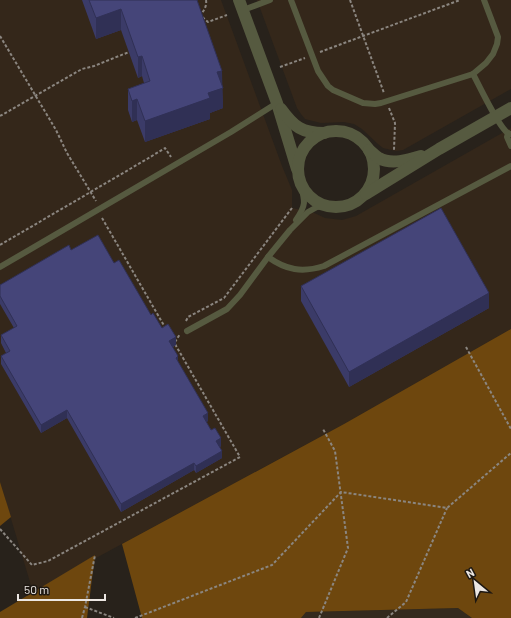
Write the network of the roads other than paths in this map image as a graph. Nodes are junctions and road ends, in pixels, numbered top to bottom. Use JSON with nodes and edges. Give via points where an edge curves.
{"nodes":[{"id":1,"x":270,"y":0,"type":"edge"},
{"id":2,"x":291,"y":0,"type":"edge"},
{"id":3,"x":484,"y":0,"type":"edge"},
{"id":4,"x":241,"y":5,"type":"edge"},
{"id":5,"x":473,"y":74,"type":"junction"},
{"id":6,"x":277,"y":104,"type":"junction"},
{"id":7,"x":511,"y":108,"type":"edge"},
{"id":8,"x":496,"y":117,"type":"junction"},
{"id":9,"x":325,"y":133,"type":"junction"},
{"id":10,"x":510,"y":134,"type":"edge"},
{"id":11,"x":511,"y":146,"type":"edge"},
{"id":12,"x":439,"y":149,"type":"junction"},
{"id":13,"x":369,"y":150,"type":"junction"},
{"id":14,"x":511,"y":166,"type":"edge"},
{"id":15,"x":298,"y":171,"type":"junction"},
{"id":16,"x":300,"y":183,"type":"junction"},
{"id":17,"x":362,"y":196,"type":"junction"},
{"id":18,"x":328,"y":206,"type":"junction"},
{"id":19,"x":290,"y":230,"type":"junction"},
{"id":20,"x":268,"y":257,"type":"junction"},
{"id":21,"x":0,"y":267,"type":"edge"},
{"id":22,"x":184,"y":330,"type":"road end"}],
"edges":[{"from":1,"to":4,"type":"lane"},
{"from":2,"to":5,"type":"lane","via":[[318,71],[328,86],[363,103],[387,101]]},
{"from":3,"to":5,"type":"lane","via":[[498,37],[493,54],[486,64]]},
{"from":4,"to":6,"type":"street"},
{"from":5,"to":8,"type":"lane"},
{"from":6,"to":9,"type":"street","via":[[298,127],[312,133]]},
{"from":6,"to":15,"type":"street"},
{"from":6,"to":21,"type":"lane"},
{"from":7,"to":8,"type":"street"},
{"from":8,"to":10,"type":"lane"},
{"from":8,"to":12,"type":"street"},
{"from":9,"to":13,"type":"street","via":[[337,131],[350,134]]},
{"from":9,"to":15,"type":"street","via":[[313,138],[304,148],[299,159]]},
{"from":10,"to":11,"type":"lane","via":[[507,137]]},
{"from":12,"to":13,"type":"street","via":[[416,158],[395,161],[379,158]]},
{"from":12,"to":17,"type":"street"},
{"from":13,"to":17,"type":"street","via":[[373,174],[370,186]]},
{"from":14,"to":20,"type":"lane","via":[[324,266],[298,270],[276,263]]},
{"from":15,"to":16,"type":"street"},
{"from":16,"to":18,"type":"street","via":[[306,194],[316,202]]},
{"from":16,"to":19,"type":"lane","via":[[305,200],[304,208]]},
{"from":17,"to":18,"type":"street","via":[[352,204]]},
{"from":18,"to":19,"type":"lane","via":[[321,206],[308,212]]},
{"from":19,"to":20,"type":"lane"},
{"from":20,"to":22,"type":"lane","via":[[227,309]]}]}
